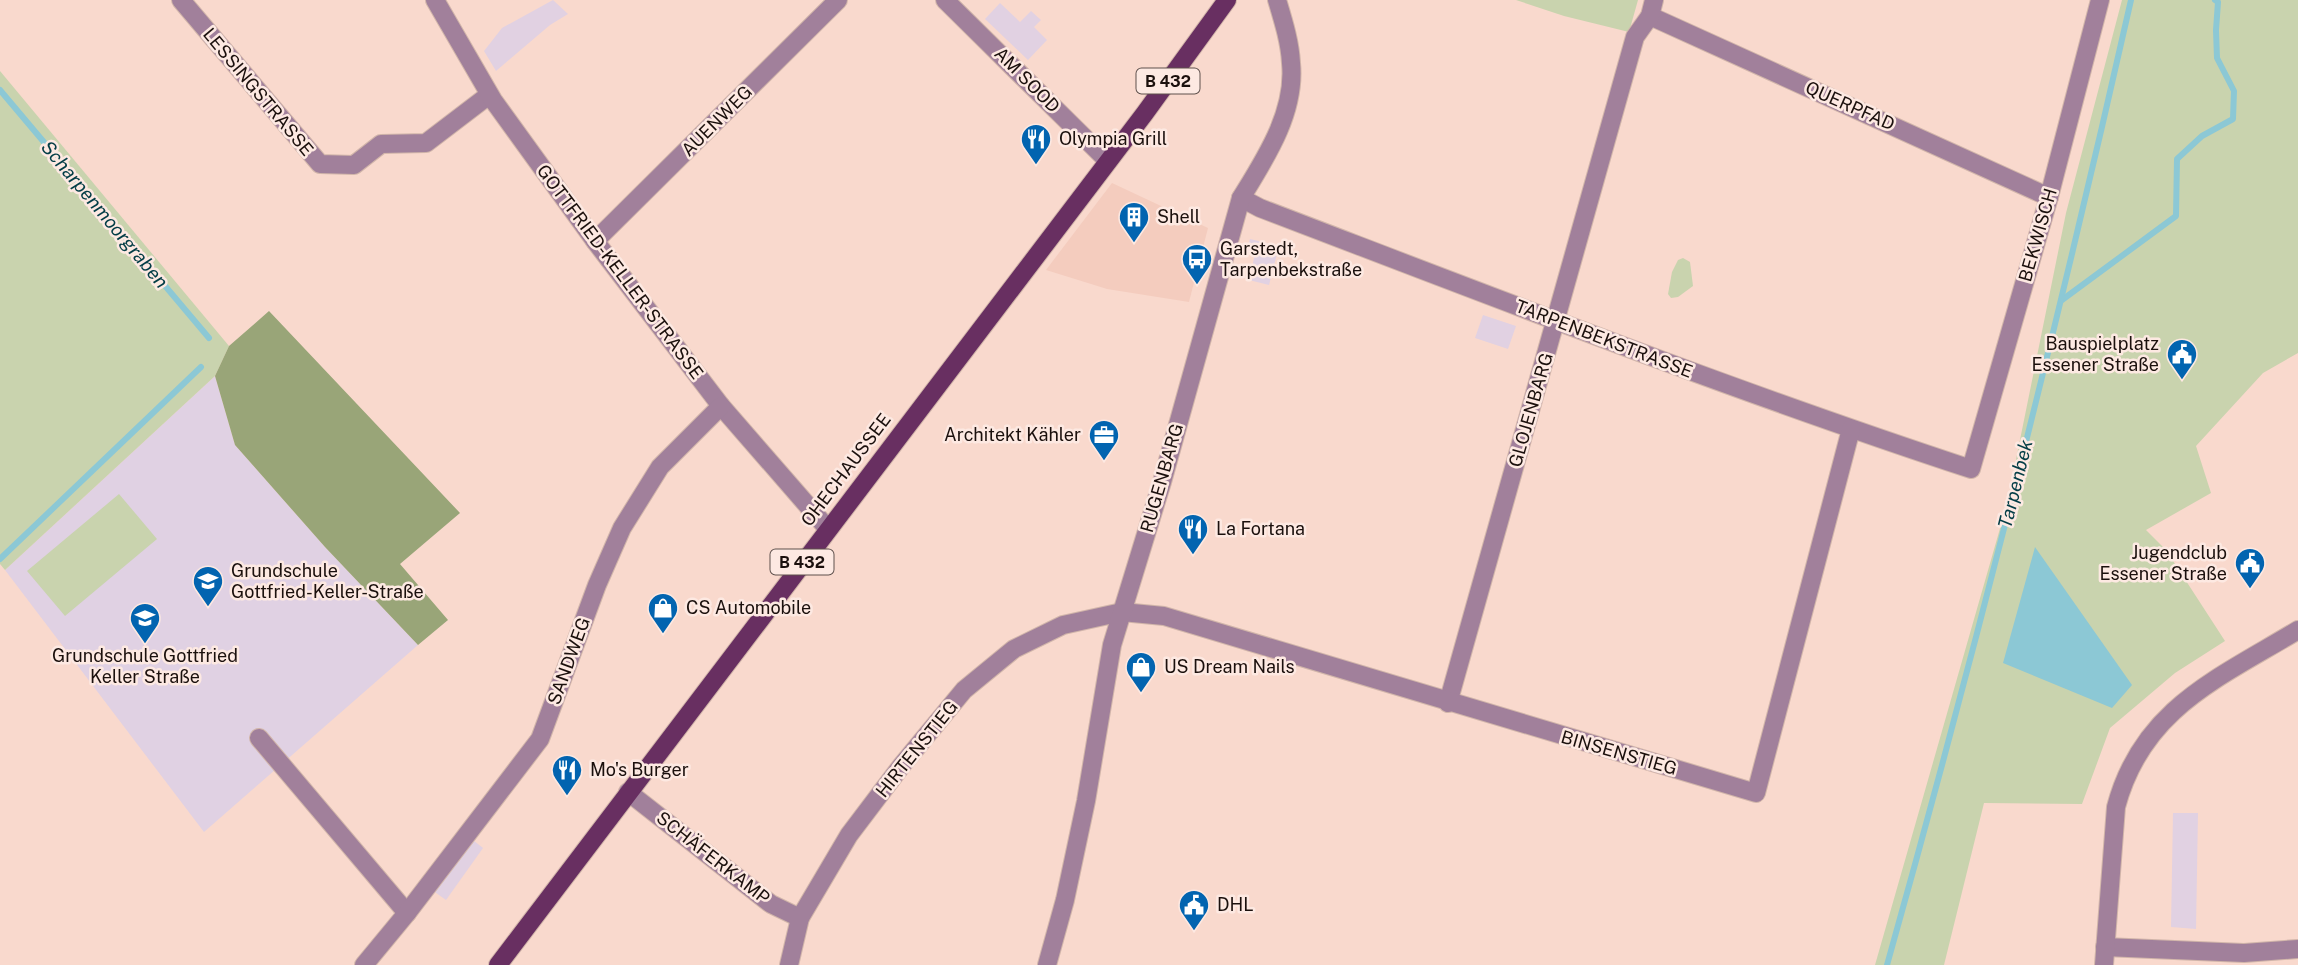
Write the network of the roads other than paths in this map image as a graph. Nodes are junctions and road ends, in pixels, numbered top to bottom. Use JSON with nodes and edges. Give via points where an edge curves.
{"nodes":[{"id":1,"x":181,"y":0,"type":"edge"},
{"id":2,"x":435,"y":0,"type":"edge"},
{"id":3,"x":838,"y":0,"type":"edge"},
{"id":4,"x":945,"y":0,"type":"edge"},
{"id":5,"x":1227,"y":0,"type":"edge"},
{"id":6,"x":1277,"y":0,"type":"edge"},
{"id":7,"x":2101,"y":0,"type":"edge"},
{"id":8,"x":1652,"y":8,"type":"edge"},
{"id":9,"x":489,"y":95,"type":"junction"},
{"id":10,"x":1108,"y":161,"type":"junction"},
{"id":11,"x":2049,"y":197,"type":"junction"},
{"id":12,"x":1241,"y":198,"type":"junction"},
{"id":13,"x":595,"y":241,"type":"junction"},
{"id":14,"x":1555,"y":322,"type":"junction"},
{"id":15,"x":720,"y":406,"type":"junction"},
{"id":16,"x":1851,"y":429,"type":"junction"},
{"id":17,"x":1971,"y":470,"type":"joint"},
{"id":18,"x":828,"y":529,"type":"junction"},
{"id":19,"x":1122,"y":612,"type":"junction"},
{"id":20,"x":2298,"y":630,"type":"edge"},
{"id":21,"x":1448,"y":703,"type":"junction"},
{"id":22,"x":259,"y":738,"type":"dead end"},
{"id":23,"x":628,"y":792,"type":"junction"},
{"id":24,"x":407,"y":913,"type":"junction"},
{"id":25,"x":800,"y":918,"type":"junction"},
{"id":26,"x":2298,"y":949,"type":"edge"},
{"id":27,"x":2105,"y":956,"type":"edge"},
{"id":28,"x":364,"y":965,"type":"edge"},
{"id":29,"x":498,"y":965,"type":"edge"},
{"id":30,"x":789,"y":965,"type":"edge"},
{"id":31,"x":1046,"y":965,"type":"edge"}],
"edges":[{"from":1,"to":9,"type":"street","name":"LESSINGSTRASSE","via":[[320,164],[354,165],[381,144],[426,143]]},
{"from":2,"to":9,"type":"street","name":"GOTTFRIED-KELLER-STRASSE"},
{"from":3,"to":13,"type":"street","name":"AUENWEG"},
{"from":4,"to":10,"type":"street","name":"AM SOOD"},
{"from":5,"to":10,"type":"main road","name":"OHECHAUSSEE","number":"B 432"},
{"from":6,"to":12,"type":"street","name":"RUGENBARG","via":[[1292,65],[1289,97],[1266,156]]},
{"from":7,"to":11,"type":"street","name":"BEKWISCH"},
{"from":8,"to":11,"type":"street","name":"QUERPFAD"},
{"from":8,"to":14,"type":"street","name":"GLOJENBARG","via":[[1635,37]]},
{"from":9,"to":13,"type":"street","name":"GOTTFRIED-KELLER-STRASSE"},
{"from":10,"to":18,"type":"main road","name":"OHECHAUSSEE","number":"B 432"},
{"from":11,"to":17,"type":"street","name":"BEKWISCH"},
{"from":12,"to":14,"type":"street","name":"TARPENBEKSTRASSE"},
{"from":12,"to":19,"type":"street","name":"RUGENBARG"},
{"from":13,"to":15,"type":"street","name":"GOTTFRIED-KELLER-STRASSE"},
{"from":14,"to":16,"type":"street","name":"TARPENBEKSTRASSE"},
{"from":14,"to":21,"type":"street","name":"GLOJENBARG"},
{"from":15,"to":18,"type":"street","name":"GOTTFRIED-KELLER-STRASSE"},
{"from":15,"to":24,"type":"street","name":"SANDWEG","via":[[660,467],[622,528],[540,739]]},
{"from":16,"to":17,"type":"street","name":"TARPENBEKSTRASSE"},
{"from":16,"to":21,"type":"street","name":"BINSENSTIEG","via":[[1756,793]]},
{"from":18,"to":23,"type":"main road","name":"OHECHAUSSEE","number":"B 432"},
{"from":19,"to":21,"type":"street","name":"BINSENSTIEG","via":[[1164,616]]},
{"from":19,"to":25,"type":"street","name":"HIRTENSTIEG","via":[[1063,625],[1014,649],[964,690],[849,835]]},
{"from":19,"to":31,"type":"street","name":"RUGENBARG","via":[[1112,645],[1084,812]]},
{"from":20,"to":27,"type":"street","via":[[2189,698],[2157,726],[2139,752],[2116,807]]},
{"from":22,"to":24,"type":"street"},
{"from":23,"to":25,"type":"street","name":"SCHÄFERKAMP","via":[[771,904]]},
{"from":23,"to":29,"type":"main road","name":"OHECHAUSSEE","number":"B 432"},
{"from":24,"to":28,"type":"street","name":"SANDWEG"},
{"from":25,"to":30,"type":"street","name":"HIRTENSTIEG"},
{"from":26,"to":27,"type":"street"}]}
